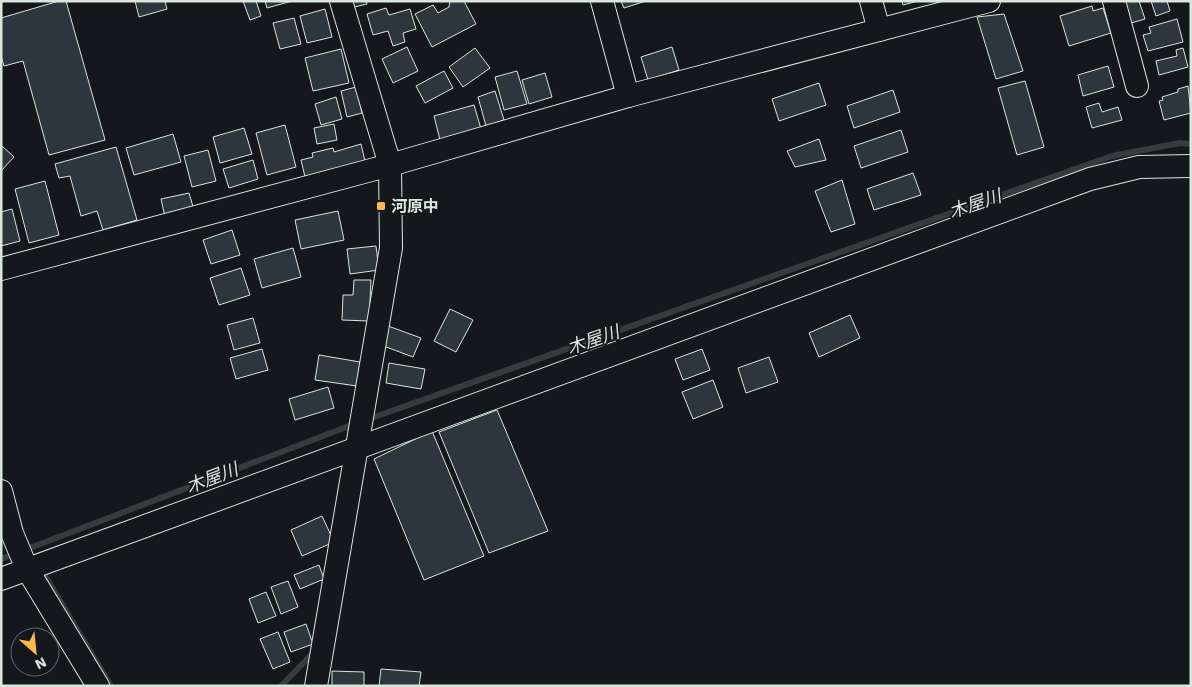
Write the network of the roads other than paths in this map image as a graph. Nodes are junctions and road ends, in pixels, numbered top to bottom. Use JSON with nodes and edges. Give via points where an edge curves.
{"nodes":[{"id":1,"x":341,"y":1,"type":"edge"},
{"id":2,"x":602,"y":1,"type":"edge"},
{"id":3,"x":871,"y":1,"type":"edge"},
{"id":4,"x":989,"y":1,"type":"edge"},
{"id":5,"x":1114,"y":1,"type":"edge"},
{"id":6,"x":879,"y":30,"type":"junction"},
{"id":7,"x":1137,"y":86,"type":"dead end"},
{"id":8,"x":628,"y":96,"type":"junction"},
{"id":9,"x":390,"y":165,"type":"junction"},
{"id":10,"x":1191,"y":166,"type":"edge"},
{"id":11,"x":1,"y":269,"type":"edge"},
{"id":12,"x":355,"y":449,"type":"junction"},
{"id":13,"x":1,"y":491,"type":"edge"},
{"id":14,"x":27,"y":569,"type":"junction"},
{"id":15,"x":1,"y":579,"type":"edge"},
{"id":16,"x":98,"y":686,"type":"edge"},
{"id":17,"x":316,"y":686,"type":"edge"}],
"edges":[{"from":1,"to":9,"type":"street"},
{"from":2,"to":8,"type":"street"},
{"from":3,"to":6,"type":"street"},
{"from":4,"to":6,"type":"street"},
{"from":5,"to":7,"type":"street"},
{"from":6,"to":8,"type":"street"},
{"from":8,"to":9,"type":"street"},
{"from":9,"to":11,"type":"street"},
{"from":9,"to":12,"type":"street","via":[[391,248]]},
{"from":10,"to":12,"type":"street","via":[[1140,167],[1090,179]]},
{"from":12,"to":14,"type":"street"},
{"from":12,"to":17,"type":"street"},
{"from":13,"to":14,"type":"street","via":[[12,533]]},
{"from":14,"to":15,"type":"street"},
{"from":14,"to":16,"type":"street"}]}
